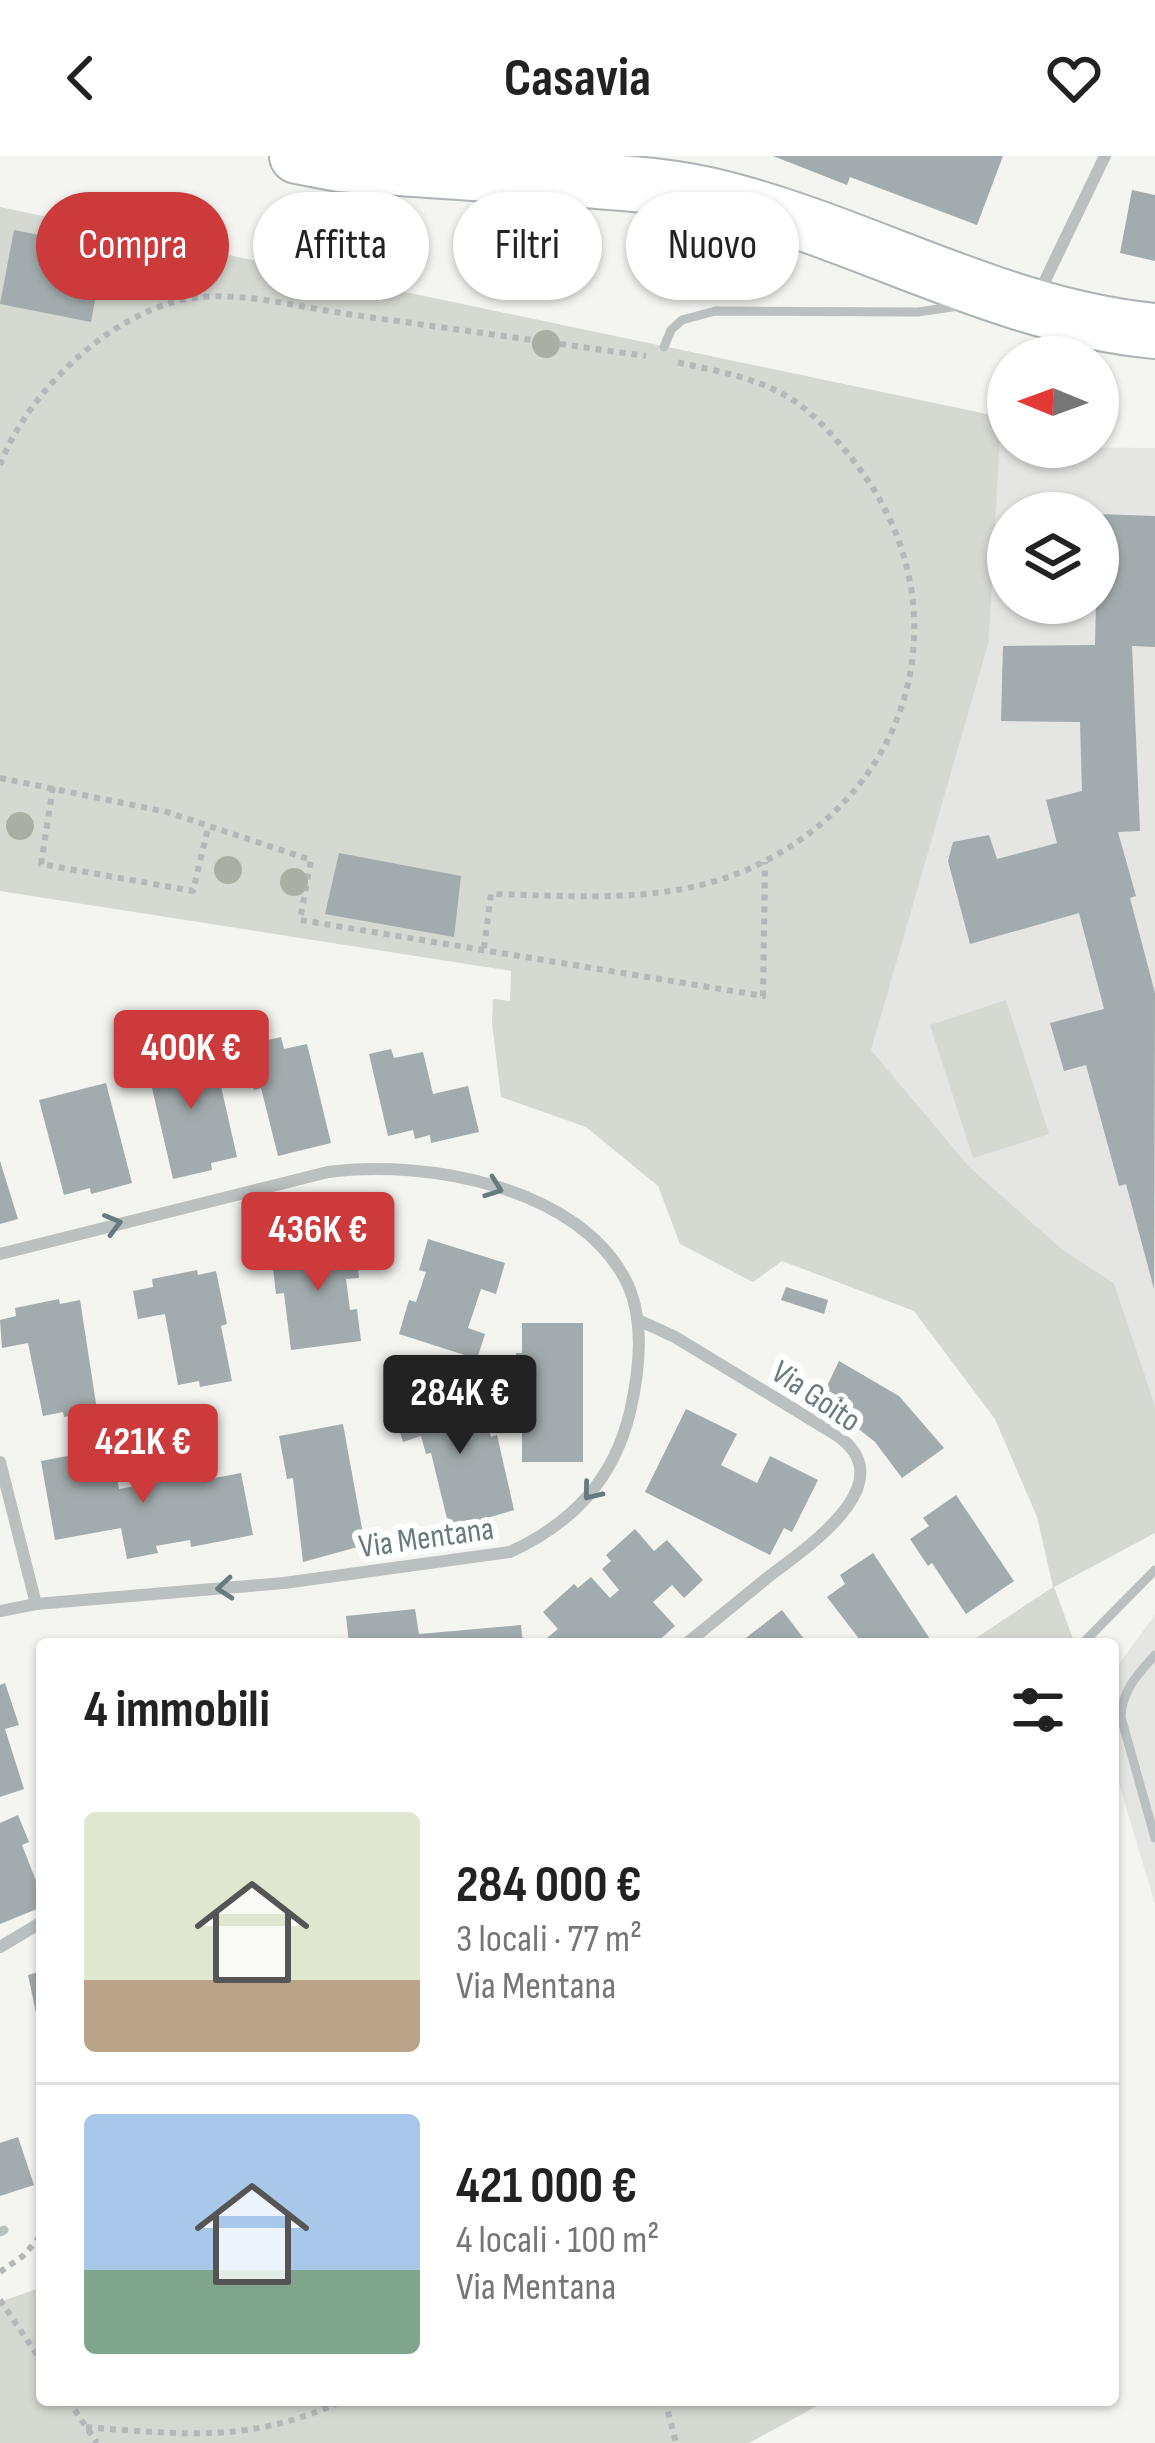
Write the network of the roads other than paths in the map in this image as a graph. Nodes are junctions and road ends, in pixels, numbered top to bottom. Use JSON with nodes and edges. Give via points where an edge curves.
{"nodes":[{"id":1,"x":297,"y":156,"type":"edge"},
{"id":2,"x":1106,"y":156,"type":"edge"},
{"id":3,"x":1016,"y":300,"type":"junction"},
{"id":4,"x":1155,"y":331,"type":"edge"},
{"id":5,"x":664,"y":347,"type":"dead end"},
{"id":6,"x":0,"y":1254,"type":"edge"},
{"id":7,"x":638,"y":1320,"type":"junction"},
{"id":8,"x":0,"y":1462,"type":"edge"},
{"id":9,"x":1155,"y":1570,"type":"edge"},
{"id":10,"x":36,"y":1604,"type":"junction"},
{"id":11,"x":0,"y":1611,"type":"edge"},
{"id":12,"x":693,"y":1638,"type":"edge"},
{"id":13,"x":1088,"y":1638,"type":"edge"},
{"id":14,"x":1155,"y":1654,"type":"edge"},
{"id":15,"x":1155,"y":1838,"type":"edge"},
{"id":16,"x":36,"y":1926,"type":"edge"},
{"id":17,"x":0,"y":1947,"type":"edge"}],
"edges":[{"from":1,"to":3,"type":"street","via":[[702,194]]},
{"from":2,"to":3,"type":"street"},
{"from":3,"to":4,"type":"street"},
{"from":3,"to":5,"type":"lane","via":[[932,311],[715,311],[682,320]]},
{"from":6,"to":7,"type":"street","name":"Via Mentana","one_way":true,"via":[[328,1172],[402,1168],[469,1179],[576,1225],[619,1268]]},
{"from":7,"to":10,"type":"street","name":"Via Mentana","one_way":true,"via":[[634,1394],[613,1462],[577,1509],[532,1542],[494,1557]]},
{"from":7,"to":12,"type":"street","name":"Via Goito","via":[[838,1436],[859,1462],[855,1495],[834,1523]]},
{"from":8,"to":10,"type":"street"},
{"from":9,"to":13,"type":"lane"},
{"from":10,"to":11,"type":"street","name":"Via Mentana"},
{"from":14,"to":15,"type":"lane","via":[[1124,1695],[1121,1717]]},
{"from":16,"to":17,"type":"street"}]}
